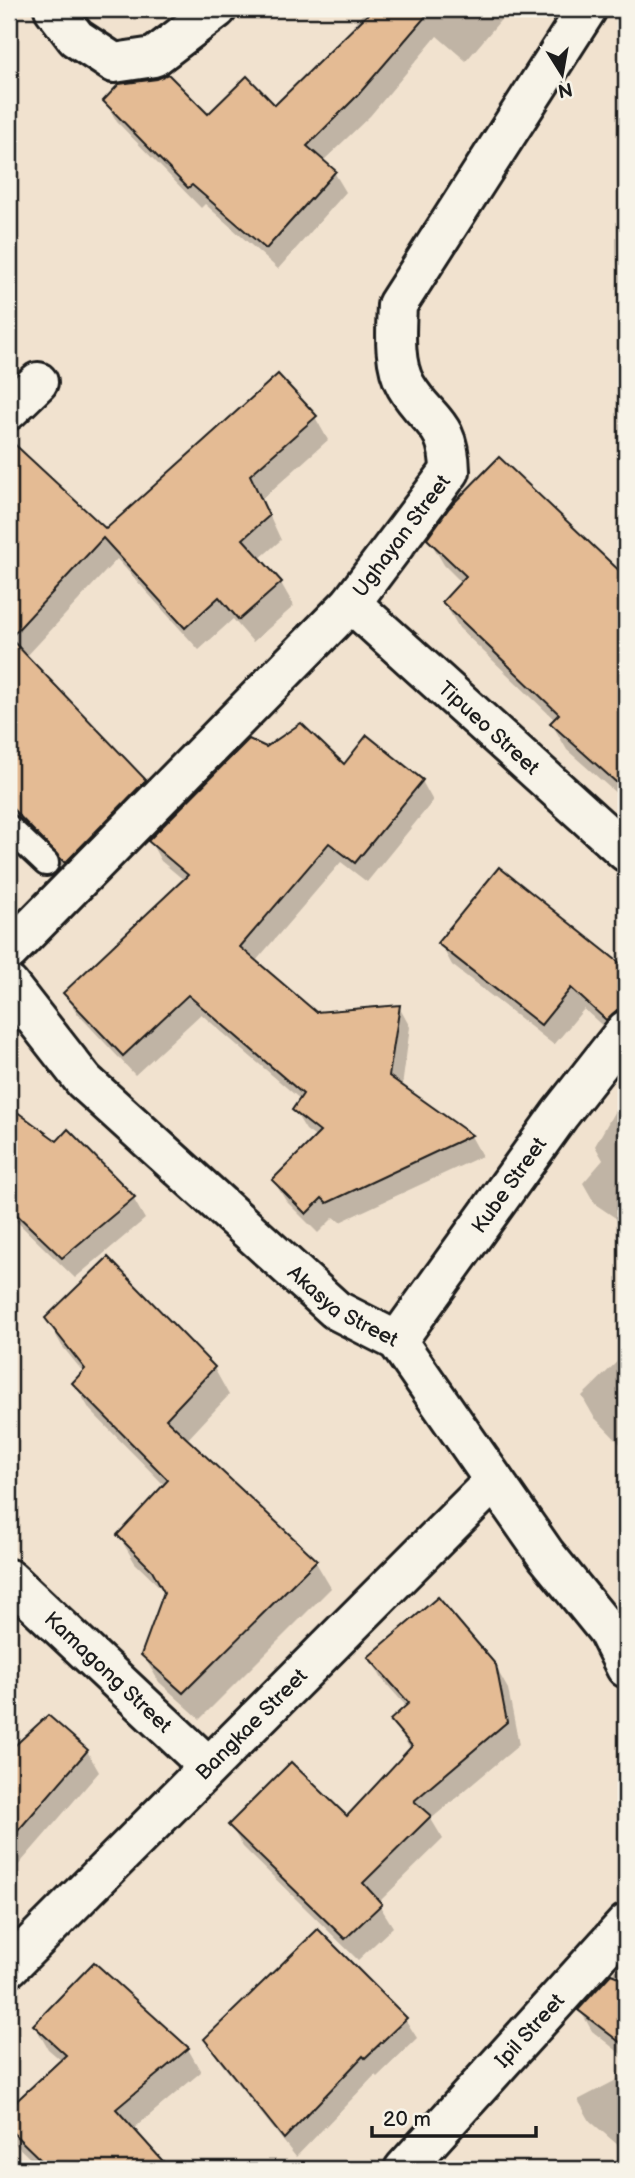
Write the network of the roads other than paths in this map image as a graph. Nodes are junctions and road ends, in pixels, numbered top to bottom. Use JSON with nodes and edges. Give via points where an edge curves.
{"nodes":[{"id":1,"x":54,"y":9,"type":"edge"},
{"id":2,"x":217,"y":9,"type":"edge"},
{"id":3,"x":587,"y":9,"type":"edge"},
{"id":4,"x":38,"y":382,"type":"dead end"},
{"id":5,"x":9,"y":410,"type":"edge"},
{"id":6,"x":351,"y":603,"type":"junction"},
{"id":7,"x":9,"y":828,"type":"edge"},
{"id":8,"x":626,"y":852,"type":"edge"},
{"id":9,"x":46,"y":863,"type":"dead end"},
{"id":10,"x":9,"y":951,"type":"edge"},
{"id":11,"x":9,"y":985,"type":"edge"},
{"id":12,"x":626,"y":1030,"type":"edge"},
{"id":13,"x":397,"y":1341,"type":"junction"},
{"id":14,"x":494,"y":1481,"type":"junction"},
{"id":15,"x":9,"y":1579,"type":"edge"},
{"id":16,"x":626,"y":1668,"type":"edge"},
{"id":17,"x":208,"y":1766,"type":"junction"},
{"id":18,"x":626,"y":1924,"type":"edge"},
{"id":19,"x":9,"y":1967,"type":"edge"},
{"id":20,"x":404,"y":2169,"type":"edge"}],
"edges":[{"from":1,"to":2,"type":"street","via":[[76,38],[114,63],[153,57]]},
{"from":3,"to":6,"type":"street","name":"Ughayan Street","via":[[397,305],[396,348],[405,385],[441,428],[450,450],[450,471]]},
{"from":4,"to":5,"type":"street"},
{"from":6,"to":8,"type":"street","name":"Tipueo Street"},
{"from":6,"to":10,"type":"street","name":"Ughayan Street"},
{"from":7,"to":9,"type":"lane"},
{"from":11,"to":13,"type":"street","name":"Akasya Street","via":[[84,1082],[336,1310]]},
{"from":12,"to":13,"type":"street","name":"Kube Street"},
{"from":13,"to":14,"type":"street","name":"Akasya Street"},
{"from":14,"to":16,"type":"street","name":"Akasya Street","via":[[607,1630]]},
{"from":14,"to":17,"type":"street","name":"Bangkae Street"},
{"from":15,"to":17,"type":"street","name":"Kamagong Street"},
{"from":17,"to":19,"type":"street","name":"Bangkae Street"},
{"from":18,"to":20,"type":"street","name":"Ipil Street"}]}
